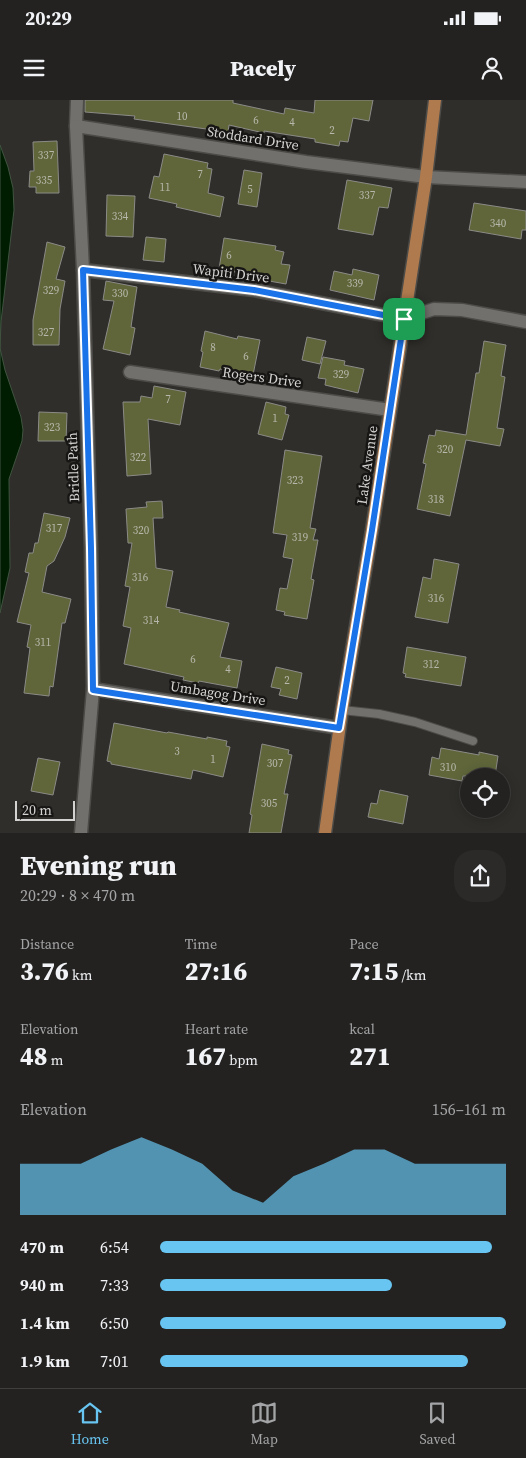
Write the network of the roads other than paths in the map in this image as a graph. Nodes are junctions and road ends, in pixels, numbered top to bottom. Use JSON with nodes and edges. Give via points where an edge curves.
{"nodes":[{"id":1,"x":76,"y":100,"type":"edge"},
{"id":2,"x":435,"y":100,"type":"edge"},
{"id":3,"x":76,"y":126,"type":"junction"},
{"id":4,"x":426,"y":177,"type":"junction"},
{"id":5,"x":526,"y":182,"type":"edge"},
{"id":6,"x":83,"y":270,"type":"junction"},
{"id":7,"x":404,"y":319,"type":"junction"},
{"id":8,"x":526,"y":322,"type":"edge"},
{"id":9,"x":130,"y":372,"type":"dead end"},
{"id":10,"x":390,"y":410,"type":"junction"},
{"id":11,"x":93,"y":690,"type":"junction"},
{"id":12,"x":342,"y":710,"type":"junction"},
{"id":13,"x":339,"y":728,"type":"junction"},
{"id":14,"x":473,"y":741,"type":"dead end"},
{"id":15,"x":82,"y":833,"type":"edge"},
{"id":16,"x":325,"y":833,"type":"edge"}],
"edges":[{"from":1,"to":3,"type":"street","name":"Bridle Path"},
{"from":2,"to":4,"type":"main road","name":"Lake Avenue"},
{"from":3,"to":4,"type":"street","name":"Stoddard Drive"},
{"from":3,"to":6,"type":"street","name":"Bridle Path"},
{"from":4,"to":5,"type":"street","name":"Stoddard Drive"},
{"from":4,"to":7,"type":"main road","name":"Lake Avenue"},
{"from":6,"to":7,"type":"street","name":"Wapiti Drive","via":[[254,290]]},
{"from":6,"to":11,"type":"street","name":"Bridle Path"},
{"from":7,"to":8,"type":"street","via":[[430,310],[462,310]]},
{"from":7,"to":10,"type":"main road","name":"Lake Avenue"},
{"from":9,"to":10,"type":"street","name":"Rogers Drive"},
{"from":10,"to":12,"type":"main road","name":"Lake Avenue"},
{"from":11,"to":13,"type":"street","name":"Umbagog Drive"},
{"from":11,"to":15,"type":"street","name":"Bridle Path"},
{"from":12,"to":13,"type":"main road","name":"Lake Avenue"},
{"from":12,"to":14,"type":"lane","via":[[415,722]]},
{"from":13,"to":16,"type":"main road","name":"Lake Avenue"}]}
